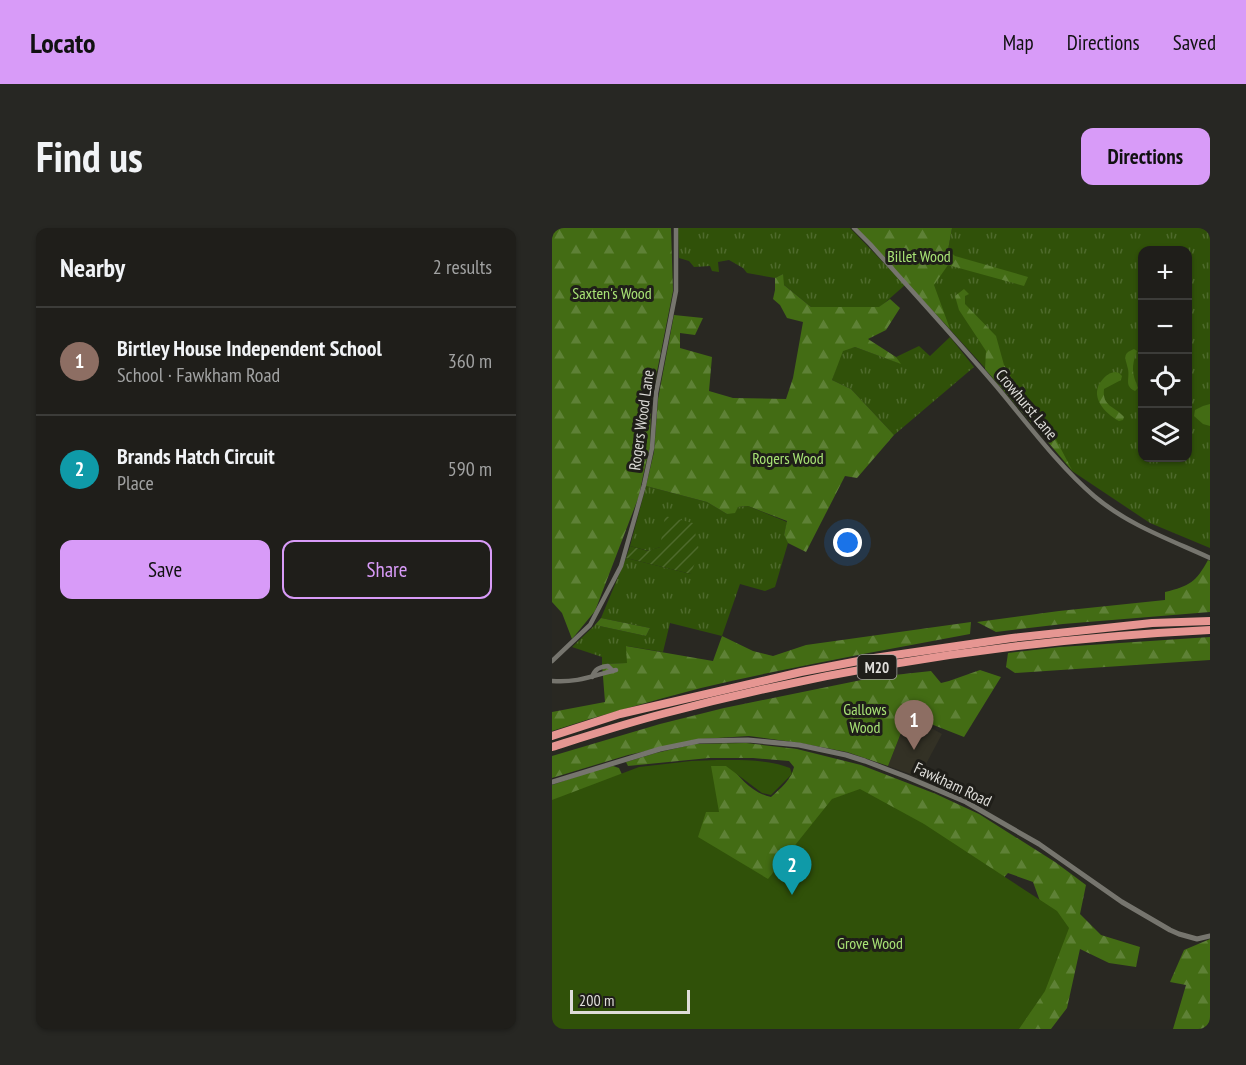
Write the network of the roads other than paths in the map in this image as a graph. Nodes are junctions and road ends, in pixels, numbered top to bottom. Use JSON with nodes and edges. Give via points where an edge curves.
{"nodes":[{"id":1,"x":676,"y":228,"type":"edge"},
{"id":2,"x":854,"y":228,"type":"edge"},
{"id":3,"x":1210,"y":558,"type":"edge"},
{"id":4,"x":1210,"y":621,"type":"edge"},
{"id":5,"x":1210,"y":630,"type":"edge"},
{"id":6,"x":552,"y":661,"type":"edge"},
{"id":7,"x":614,"y":671,"type":"dead end"},
{"id":8,"x":552,"y":681,"type":"edge"},
{"id":9,"x":552,"y":736,"type":"edge"},
{"id":10,"x":552,"y":747,"type":"edge"},
{"id":11,"x":552,"y":782,"type":"edge"},
{"id":12,"x":1210,"y":936,"type":"edge"}],
"edges":[{"from":1,"to":6,"type":"street","name":"Rogers Wood Lane","via":[[676,291],[656,393],[652,448],[621,566],[590,625]]},
{"from":2,"to":3,"type":"street","name":"Crowhurst Lane","via":[[1095,497],[1159,536]]},
{"from":4,"to":9,"type":"highway","number":"M20","via":[[1012,638],[874,658],[620,714]]},
{"from":5,"to":10,"type":"highway","number":"M20","via":[[1011,646],[871,668],[664,713]]},
{"from":7,"to":8,"type":"street","via":[[608,666],[600,667],[592,677],[579,681]]},
{"from":11,"to":12,"type":"street","name":"Fawkham Road","via":[[660,748],[699,741],[748,740],[846,755],[966,802],[1039,844],[1114,897],[1170,930],[1189,938]]}]}
